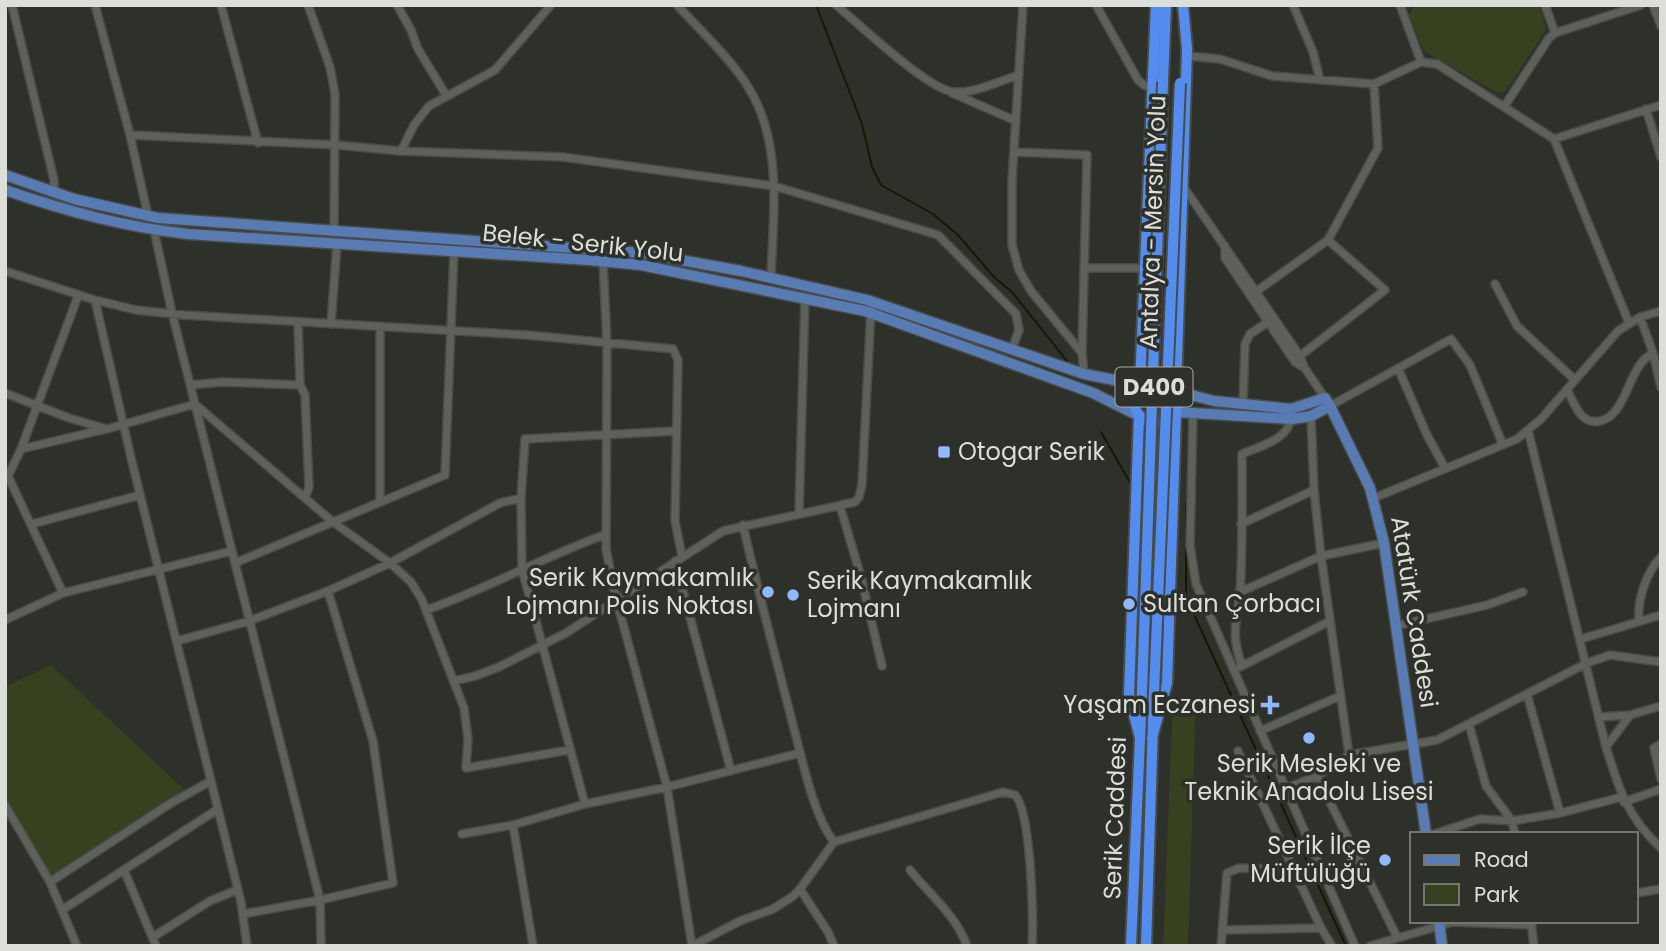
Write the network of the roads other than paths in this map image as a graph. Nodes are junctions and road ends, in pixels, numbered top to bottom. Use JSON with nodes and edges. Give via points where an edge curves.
{"nodes":[{"id":1,"x":12,"y":5,"type":"edge"},
{"id":2,"x":95,"y":5,"type":"edge"},
{"id":3,"x":222,"y":5,"type":"edge"},
{"id":4,"x":308,"y":5,"type":"edge"},
{"id":5,"x":397,"y":5,"type":"edge"},
{"id":6,"x":551,"y":5,"type":"edge"},
{"id":7,"x":677,"y":5,"type":"edge"},
{"id":8,"x":836,"y":5,"type":"edge"},
{"id":9,"x":1023,"y":5,"type":"edge"},
{"id":10,"x":1096,"y":5,"type":"edge"},
{"id":11,"x":1156,"y":5,"type":"edge"},
{"id":12,"x":1166,"y":5,"type":"edge"},
{"id":13,"x":1182,"y":5,"type":"edge"},
{"id":14,"x":1293,"y":5,"type":"edge"},
{"id":15,"x":1545,"y":5,"type":"edge"},
{"id":16,"x":1641,"y":5,"type":"edge"},
{"id":17,"x":1654,"y":5,"type":"edge"},
{"id":18,"x":1402,"y":6,"type":"edge"},
{"id":19,"x":1661,"y":26,"type":"edge"},
{"id":20,"x":1555,"y":33,"type":"junction"},
{"id":21,"x":1187,"y":56,"type":"junction"},
{"id":22,"x":1421,"y":62,"type":"junction"},
{"id":23,"x":1018,"y":75,"type":"junction"},
{"id":24,"x":1320,"y":79,"type":"junction"},
{"id":25,"x":1374,"y":84,"type":"junction"},
{"id":26,"x":1152,"y":88,"type":"junction"},
{"id":27,"x":952,"y":93,"type":"junction"},
{"id":28,"x":446,"y":95,"type":"junction"},
{"id":29,"x":1661,"y":105,"type":"edge"},
{"id":30,"x":1504,"y":107,"type":"junction"},
{"id":31,"x":1646,"y":109,"type":"junction"},
{"id":32,"x":1016,"y":121,"type":"junction"},
{"id":33,"x":130,"y":135,"type":"junction"},
{"id":34,"x":1554,"y":139,"type":"junction"},
{"id":35,"x":258,"y":143,"type":"junction"},
{"id":36,"x":336,"y":145,"type":"junction"},
{"id":37,"x":401,"y":151,"type":"junction"},
{"id":38,"x":1014,"y":152,"type":"junction"},
{"id":39,"x":1661,"y":157,"type":"edge"},
{"id":40,"x":5,"y":175,"type":"edge"},
{"id":41,"x":774,"y":186,"type":"junction"},
{"id":42,"x":1183,"y":186,"type":"junction"},
{"id":43,"x":5,"y":190,"type":"edge"},
{"id":44,"x":54,"y":193,"type":"junction"},
{"id":45,"x":148,"y":216,"type":"junction"},
{"id":46,"x":154,"y":230,"type":"junction"},
{"id":47,"x":334,"y":231,"type":"junction"},
{"id":48,"x":1328,"y":240,"type":"junction"},
{"id":49,"x":337,"y":244,"type":"junction"},
{"id":50,"x":454,"y":251,"type":"junction"},
{"id":51,"x":603,"y":261,"type":"junction"},
{"id":52,"x":1086,"y":268,"type":"junction"},
{"id":53,"x":1144,"y":268,"type":"junction"},
{"id":54,"x":6,"y":273,"type":"edge"},
{"id":55,"x":771,"y":278,"type":"junction"},
{"id":56,"x":1495,"y":284,"type":"dead end"},
{"id":57,"x":1253,"y":294,"type":"junction"},
{"id":58,"x":78,"y":296,"type":"junction"},
{"id":59,"x":805,"y":297,"type":"junction"},
{"id":60,"x":95,"y":300,"type":"junction"},
{"id":61,"x":871,"y":307,"type":"junction"},
{"id":62,"x":1661,"y":311,"type":"edge"},
{"id":63,"x":172,"y":313,"type":"junction"},
{"id":64,"x":1640,"y":317,"type":"junction"},
{"id":65,"x":298,"y":322,"type":"junction"},
{"id":66,"x":1268,"y":322,"type":"junction"},
{"id":67,"x":1629,"y":323,"type":"junction"},
{"id":68,"x":331,"y":324,"type":"junction"},
{"id":69,"x":380,"y":327,"type":"junction"},
{"id":70,"x":451,"y":331,"type":"junction"},
{"id":71,"x":607,"y":344,"type":"junction"},
{"id":72,"x":1012,"y":349,"type":"junction"},
{"id":73,"x":1082,"y":352,"type":"junction"},
{"id":74,"x":1653,"y":353,"type":"junction"},
{"id":75,"x":1300,"y":356,"type":"junction"},
{"id":76,"x":1304,"y":367,"type":"junction"},
{"id":77,"x":1398,"y":368,"type":"junction"},
{"id":78,"x":1084,"y":374,"type":"junction"},
{"id":79,"x":1575,"y":380,"type":"junction"},
{"id":80,"x":190,"y":385,"type":"junction"},
{"id":81,"x":300,"y":385,"type":"junction"},
{"id":82,"x":1140,"y":385,"type":"junction"},
{"id":83,"x":1661,"y":387,"type":"edge"},
{"id":84,"x":1567,"y":390,"type":"junction"},
{"id":85,"x":1176,"y":391,"type":"junction"},
{"id":86,"x":5,"y":393,"type":"edge"},
{"id":87,"x":1327,"y":402,"type":"junction"},
{"id":88,"x":195,"y":404,"type":"junction"},
{"id":89,"x":1243,"y":404,"type":"junction"},
{"id":90,"x":37,"y":406,"type":"junction"},
{"id":91,"x":1176,"y":412,"type":"junction"},
{"id":92,"x":1194,"y":413,"type":"junction"},
{"id":93,"x":1291,"y":414,"type":"junction"},
{"id":94,"x":1139,"y":416,"type":"junction"},
{"id":95,"x":1311,"y":416,"type":"junction"},
{"id":96,"x":123,"y":426,"type":"junction"},
{"id":97,"x":107,"y":429,"type":"junction"},
{"id":98,"x":1528,"y":430,"type":"junction"},
{"id":99,"x":676,"y":431,"type":"junction"},
{"id":100,"x":605,"y":435,"type":"junction"},
{"id":101,"x":1503,"y":445,"type":"junction"},
{"id":102,"x":21,"y":449,"type":"junction"},
{"id":103,"x":1445,"y":468,"type":"junction"},
{"id":104,"x":7,"y":477,"type":"edge"},
{"id":105,"x":1314,"y":491,"type":"junction"},
{"id":106,"x":140,"y":495,"type":"junction"},
{"id":107,"x":306,"y":498,"type":"junction"},
{"id":108,"x":521,"y":498,"type":"junction"},
{"id":109,"x":1374,"y":498,"type":"junction"},
{"id":110,"x":380,"y":502,"type":"junction"},
{"id":111,"x":839,"y":506,"type":"junction"},
{"id":112,"x":799,"y":514,"type":"junction"},
{"id":113,"x":334,"y":522,"type":"junction"},
{"id":114,"x":32,"y":524,"type":"junction"},
{"id":115,"x":1241,"y":524,"type":"junction"},
{"id":116,"x":743,"y":525,"type":"junction"},
{"id":117,"x":604,"y":535,"type":"junction"},
{"id":118,"x":1384,"y":543,"type":"junction"},
{"id":119,"x":232,"y":551,"type":"junction"},
{"id":120,"x":1321,"y":556,"type":"junction"},
{"id":121,"x":1661,"y":557,"type":"edge"},
{"id":122,"x":679,"y":559,"type":"junction"},
{"id":123,"x":235,"y":563,"type":"junction"},
{"id":124,"x":390,"y":563,"type":"junction"},
{"id":125,"x":522,"y":569,"type":"junction"},
{"id":126,"x":159,"y":570,"type":"junction"},
{"id":127,"x":328,"y":591,"type":"junction"},
{"id":128,"x":1240,"y":592,"type":"junction"},
{"id":129,"x":1523,"y":592,"type":"dead end"},
{"id":130,"x":63,"y":593,"type":"junction"},
{"id":131,"x":617,"y":598,"type":"junction"},
{"id":132,"x":426,"y":610,"type":"junction"},
{"id":133,"x":1661,"y":615,"type":"edge"},
{"id":134,"x":5,"y":620,"type":"edge"},
{"id":135,"x":1639,"y":620,"type":"junction"},
{"id":136,"x":249,"y":621,"type":"junction"},
{"id":137,"x":1330,"y":621,"type":"junction"},
{"id":138,"x":1395,"y":626,"type":"junction"},
{"id":139,"x":1581,"y":639,"type":"junction"},
{"id":140,"x":177,"y":641,"type":"junction"},
{"id":141,"x":541,"y":645,"type":"junction"},
{"id":142,"x":1661,"y":662,"type":"edge"},
{"id":143,"x":1587,"y":663,"type":"junction"},
{"id":144,"x":882,"y":666,"type":"dead end"},
{"id":145,"x":1242,"y":666,"type":"junction"},
{"id":146,"x":1234,"y":670,"type":"junction"},
{"id":147,"x":454,"y":681,"type":"junction"},
{"id":148,"x":1142,"y":692,"type":"joint"},
{"id":149,"x":1154,"y":692,"type":"joint"},
{"id":150,"x":1527,"y":694,"type":"junction"},
{"id":151,"x":1339,"y":696,"type":"junction"},
{"id":152,"x":1661,"y":706,"type":"edge"},
{"id":153,"x":1630,"y":715,"type":"junction"},
{"id":154,"x":1599,"y":718,"type":"junction"},
{"id":155,"x":1469,"y":724,"type":"junction"},
{"id":156,"x":1260,"y":731,"type":"junction"},
{"id":157,"x":1140,"y":738,"type":"junction"},
{"id":158,"x":1152,"y":738,"type":"junction"},
{"id":159,"x":1661,"y":744,"type":"edge"},
{"id":160,"x":1413,"y":746,"type":"junction"},
{"id":161,"x":1606,"y":747,"type":"junction"},
{"id":162,"x":569,"y":750,"type":"junction"},
{"id":163,"x":1238,"y":751,"type":"dead end"},
{"id":164,"x":800,"y":753,"type":"junction"},
{"id":165,"x":1349,"y":755,"type":"junction"},
{"id":166,"x":731,"y":771,"type":"junction"},
{"id":167,"x":1317,"y":776,"type":"junction"},
{"id":168,"x":1661,"y":779,"type":"edge"},
{"id":169,"x":211,"y":782,"type":"junction"},
{"id":170,"x":667,"y":787,"type":"junction"},
{"id":171,"x":1285,"y":789,"type":"junction"},
{"id":172,"x":1661,"y":789,"type":"edge"},
{"id":173,"x":1623,"y":799,"type":"junction"},
{"id":174,"x":584,"y":804,"type":"junction"},
{"id":175,"x":5,"y":805,"type":"edge"},
{"id":176,"x":218,"y":809,"type":"junction"},
{"id":177,"x":1560,"y":813,"type":"junction"},
{"id":178,"x":1512,"y":821,"type":"junction"},
{"id":179,"x":513,"y":825,"type":"junction"},
{"id":180,"x":1426,"y":832,"type":"edge"},
{"id":181,"x":1440,"y":832,"type":"edge"},
{"id":182,"x":1515,"y":832,"type":"edge"},
{"id":183,"x":462,"y":834,"type":"dead end"},
{"id":184,"x":834,"y":842,"type":"junction"},
{"id":185,"x":1661,"y":848,"type":"edge"},
{"id":186,"x":124,"y":870,"type":"junction"},
{"id":187,"x":910,"y":870,"type":"dead end"},
{"id":188,"x":1294,"y":870,"type":"junction"},
{"id":189,"x":50,"y":881,"type":"junction"},
{"id":190,"x":800,"y":889,"type":"junction"},
{"id":191,"x":1661,"y":889,"type":"edge"},
{"id":192,"x":237,"y":890,"type":"junction"},
{"id":193,"x":1638,"y":893,"type":"edge"},
{"id":194,"x":320,"y":900,"type":"junction"},
{"id":195,"x":62,"y":909,"type":"junction"},
{"id":196,"x":243,"y":914,"type":"junction"},
{"id":197,"x":1439,"y":923,"type":"edge"},
{"id":198,"x":1532,"y":923,"type":"edge"},
{"id":199,"x":1321,"y":929,"type":"junction"},
{"id":200,"x":1222,"y":930,"type":"junction"},
{"id":201,"x":153,"y":937,"type":"junction"},
{"id":202,"x":1397,"y":937,"type":"junction"},
{"id":203,"x":77,"y":946,"type":"edge"},
{"id":204,"x":156,"y":946,"type":"edge"},
{"id":205,"x":247,"y":946,"type":"edge"},
{"id":206,"x":321,"y":946,"type":"edge"},
{"id":207,"x":533,"y":946,"type":"edge"},
{"id":208,"x":692,"y":946,"type":"edge"},
{"id":209,"x":834,"y":946,"type":"edge"},
{"id":210,"x":967,"y":946,"type":"edge"},
{"id":211,"x":1032,"y":946,"type":"edge"},
{"id":212,"x":1131,"y":946,"type":"edge"},
{"id":213,"x":1146,"y":946,"type":"edge"},
{"id":214,"x":1221,"y":946,"type":"edge"},
{"id":215,"x":1332,"y":946,"type":"edge"},
{"id":216,"x":1354,"y":946,"type":"edge"},
{"id":217,"x":1370,"y":946,"type":"edge"},
{"id":218,"x":1442,"y":946,"type":"edge"},
{"id":219,"x":1534,"y":946,"type":"edge"}],
"edges":[{"from":1,"to":44,"type":"street"},
{"from":2,"to":33,"type":"street"},
{"from":3,"to":35,"type":"street"},
{"from":4,"to":36,"type":"street","via":[[333,80]]},
{"from":5,"to":28,"type":"street"},
{"from":6,"to":28,"type":"street","via":[[495,69]]},
{"from":7,"to":41,"type":"street","via":[[732,64],[755,98],[768,135]]},
{"from":8,"to":27,"type":"street","via":[[911,68]]},
{"from":9,"to":23,"type":"street"},
{"from":10,"to":26,"type":"street","via":[[1138,80]]},
{"from":11,"to":26,"type":"highway"},
{"from":12,"to":148,"type":"highway","name":"Antalya - Mersin Yolu","number":"D400","bridge":true},
{"from":13,"to":21,"type":"highway"},
{"from":13,"to":149,"type":"highway","name":"Antalya - Mersin Yolu","number":"D400","bridge":true},
{"from":14,"to":24,"type":"street"},
{"from":15,"to":20,"type":"street"},
{"from":16,"to":20,"type":"street"},
{"from":17,"to":19,"type":"street"},
{"from":18,"to":22,"type":"street"},
{"from":20,"to":30,"type":"street"},
{"from":21,"to":24,"type":"street","via":[[1220,59],[1272,76]]},
{"from":21,"to":42,"type":"highway"},
{"from":22,"to":25,"type":"street"},
{"from":22,"to":30,"type":"street","via":[[1437,64]]},
{"from":23,"to":27,"type":"street"},
{"from":23,"to":32,"type":"street"},
{"from":24,"to":25,"type":"street"},
{"from":25,"to":48,"type":"street","via":[[1378,148]]},
{"from":26,"to":53,"type":"highway"},
{"from":27,"to":32,"type":"street"},
{"from":28,"to":37,"type":"street","via":[[422,114]]},
{"from":29,"to":31,"type":"street"},
{"from":30,"to":34,"type":"street"},
{"from":31,"to":34,"type":"street"},
{"from":31,"to":39,"type":"street"},
{"from":32,"to":38,"type":"street"},
{"from":33,"to":35,"type":"street"},
{"from":33,"to":45,"type":"street"},
{"from":34,"to":67,"type":"street"},
{"from":35,"to":36,"type":"street"},
{"from":36,"to":37,"type":"street"},
{"from":36,"to":47,"type":"street"},
{"from":37,"to":41,"type":"street","via":[[563,157]]},
{"from":38,"to":52,"type":"street","via":[[1087,155]]},
{"from":38,"to":73,"type":"street","via":[[1011,231],[1019,270],[1031,292]]},
{"from":40,"to":44,"type":"main road","name":"Belek - Serik Yolu"},
{"from":41,"to":55,"type":"street"},
{"from":41,"to":72,"type":"street","via":[[941,237],[1016,314],[1019,330]]},
{"from":42,"to":57,"type":"street","name":"Atatürk Caddesi"},
{"from":42,"to":85,"type":"highway"},
{"from":43,"to":46,"type":"main road","name":"Belek - Serik Yolu","via":[[65,211]]},
{"from":44,"to":45,"type":"main road","name":"Belek - Serik Yolu"},
{"from":45,"to":47,"type":"main road","name":"Belek - Serik Yolu"},
{"from":46,"to":49,"type":"main road","name":"Belek - Serik Yolu"},
{"from":46,"to":63,"type":"street"},
{"from":47,"to":55,"type":"main road","name":"Belek - Serik Yolu","via":[[643,253]]},
{"from":48,"to":57,"type":"street"},
{"from":48,"to":75,"type":"street","via":[[1385,290]]},
{"from":49,"to":50,"type":"main road","name":"Belek - Serik Yolu"},
{"from":49,"to":68,"type":"street"},
{"from":50,"to":51,"type":"main road","name":"Belek - Serik Yolu"},
{"from":50,"to":70,"type":"street"},
{"from":51,"to":59,"type":"main road","name":"Belek - Serik Yolu"},
{"from":51,"to":71,"type":"street"},
{"from":52,"to":53,"type":"street"},
{"from":52,"to":73,"type":"street"},
{"from":53,"to":82,"type":"highway"},
{"from":54,"to":58,"type":"street"},
{"from":55,"to":61,"type":"main road","name":"Belek - Serik Yolu"},
{"from":56,"to":79,"type":"street","via":[[1517,326]]},
{"from":57,"to":66,"type":"street"},
{"from":57,"to":75,"type":"street","name":"Atatürk Caddesi"},
{"from":58,"to":60,"type":"street"},
{"from":58,"to":90,"type":"street"},
{"from":59,"to":61,"type":"main road","name":"Belek - Serik Yolu"},
{"from":59,"to":112,"type":"street"},
{"from":60,"to":63,"type":"street"},
{"from":60,"to":96,"type":"street"},
{"from":61,"to":72,"type":"main road","name":"Belek - Serik Yolu"},
{"from":61,"to":94,"type":"main road","name":"Belek - Serik Yolu","via":[[1093,393]]},
{"from":61,"to":111,"type":"street","via":[[862,491],[855,502]]},
{"from":62,"to":64,"type":"street"},
{"from":63,"to":65,"type":"street"},
{"from":63,"to":80,"type":"street"},
{"from":64,"to":67,"type":"street"},
{"from":64,"to":74,"type":"street"},
{"from":65,"to":68,"type":"street"},
{"from":65,"to":81,"type":"street"},
{"from":66,"to":76,"type":"street","via":[[1295,362]]},
{"from":66,"to":89,"type":"street","via":[[1245,344]]},
{"from":67,"to":79,"type":"street"},
{"from":68,"to":69,"type":"street"},
{"from":69,"to":70,"type":"street"},
{"from":69,"to":110,"type":"street"},
{"from":70,"to":71,"type":"street"},
{"from":70,"to":110,"type":"street","via":[[445,475]]},
{"from":71,"to":99,"type":"street","via":[[677,352]]},
{"from":71,"to":100,"type":"street"},
{"from":72,"to":78,"type":"main road","name":"Belek - Serik Yolu"},
{"from":73,"to":78,"type":"street"},
{"from":74,"to":83,"type":"street"},
{"from":74,"to":84,"type":"street","via":[[1641,362],[1615,413],[1605,420],[1585,420]]},
{"from":75,"to":76,"type":"street","name":"Atatürk Caddesi"},
{"from":76,"to":87,"type":"street","name":"Atatürk Caddesi"},
{"from":77,"to":87,"type":"street"},
{"from":77,"to":101,"type":"street","via":[[1451,339],[1471,365]]},
{"from":77,"to":103,"type":"street"},
{"from":78,"to":82,"type":"main road","name":"Belek - Serik Yolu"},
{"from":79,"to":84,"type":"street"},
{"from":80,"to":81,"type":"street"},
{"from":80,"to":88,"type":"street"},
{"from":81,"to":107,"type":"street","via":[[305,395]]},
{"from":82,"to":85,"type":"highway","via":[[1160,379]]},
{"from":82,"to":94,"type":"highway","via":[[1134,397]]},
{"from":84,"to":98,"type":"street"},
{"from":85,"to":89,"type":"main road"},
{"from":85,"to":91,"type":"highway"},
{"from":86,"to":90,"type":"street"},
{"from":87,"to":93,"type":"main road"},
{"from":87,"to":95,"type":"main road"},
{"from":87,"to":109,"type":"main road","name":"Atatürk Caddesi"},
{"from":88,"to":96,"type":"street"},
{"from":88,"to":107,"type":"street"},
{"from":88,"to":119,"type":"street"},
{"from":89,"to":93,"type":"main road"},
{"from":90,"to":97,"type":"street"},
{"from":90,"to":102,"type":"street"},
{"from":91,"to":92,"type":"main road"},
{"from":91,"to":94,"type":"highway","via":[[1159,424]]},
{"from":91,"to":158,"type":"highway","via":[[1167,683]]},
{"from":92,"to":93,"type":"main road"},
{"from":92,"to":146,"type":"street","via":[[1193,571]]},
{"from":93,"to":95,"type":"main road"},
{"from":93,"to":115,"type":"street","via":[[1282,436],[1242,454]]},
{"from":94,"to":157,"type":"highway","via":[[1129,695]]},
{"from":95,"to":105,"type":"street"},
{"from":96,"to":97,"type":"street"},
{"from":96,"to":106,"type":"street"},
{"from":97,"to":102,"type":"street"},
{"from":98,"to":101,"type":"street"},
{"from":98,"to":139,"type":"street"},
{"from":99,"to":100,"type":"street"},
{"from":99,"to":122,"type":"street"},
{"from":100,"to":108,"type":"street","via":[[525,439]]},
{"from":100,"to":117,"type":"street"},
{"from":101,"to":103,"type":"street"},
{"from":102,"to":104,"type":"street"},
{"from":103,"to":109,"type":"street"},
{"from":104,"to":114,"type":"street"},
{"from":105,"to":115,"type":"street"},
{"from":105,"to":120,"type":"street"},
{"from":106,"to":114,"type":"street"},
{"from":106,"to":126,"type":"street"},
{"from":107,"to":113,"type":"street"},
{"from":108,"to":124,"type":"street","via":[[500,503]]},
{"from":108,"to":125,"type":"street"},
{"from":109,"to":118,"type":"main road","name":"Atatürk Caddesi"},
{"from":110,"to":113,"type":"street"},
{"from":111,"to":112,"type":"street"},
{"from":111,"to":144,"type":"street"},
{"from":112,"to":116,"type":"street"},
{"from":113,"to":123,"type":"street"},
{"from":113,"to":124,"type":"street"},
{"from":114,"to":130,"type":"street"},
{"from":115,"to":128,"type":"street"},
{"from":116,"to":122,"type":"street","via":[[723,531]]},
{"from":116,"to":164,"type":"street"},
{"from":117,"to":125,"type":"street"},
{"from":117,"to":131,"type":"street"},
{"from":118,"to":120,"type":"street"},
{"from":118,"to":138,"type":"main road","name":"Atatürk Caddesi"},
{"from":119,"to":123,"type":"street"},
{"from":119,"to":126,"type":"street"},
{"from":120,"to":128,"type":"street"},
{"from":120,"to":137,"type":"street"},
{"from":121,"to":135,"type":"street","via":[[1646,583]]},
{"from":122,"to":131,"type":"street"},
{"from":122,"to":166,"type":"street"},
{"from":123,"to":136,"type":"street"},
{"from":124,"to":127,"type":"street"},
{"from":124,"to":132,"type":"street","via":[[411,582]]},
{"from":125,"to":132,"type":"street"},
{"from":125,"to":141,"type":"street"},
{"from":126,"to":130,"type":"street"},
{"from":126,"to":140,"type":"street"},
{"from":127,"to":136,"type":"street"},
{"from":127,"to":194,"type":"street","via":[[373,741],[393,883]]},
{"from":128,"to":145,"type":"street","via":[[1233,626]]},
{"from":129,"to":138,"type":"street"},
{"from":130,"to":134,"type":"street"},
{"from":131,"to":141,"type":"street"},
{"from":131,"to":170,"type":"street"},
{"from":132,"to":147,"type":"street"},
{"from":133,"to":135,"type":"street"},
{"from":135,"to":139,"type":"street"},
{"from":136,"to":140,"type":"street"},
{"from":136,"to":194,"type":"street"},
{"from":137,"to":145,"type":"street"},
{"from":137,"to":151,"type":"street"},
{"from":138,"to":160,"type":"main road","name":"Atatürk Caddesi"},
{"from":139,"to":143,"type":"street"},
{"from":140,"to":169,"type":"street"},
{"from":141,"to":147,"type":"street","via":[[487,672]]},
{"from":141,"to":162,"type":"street"},
{"from":142,"to":143,"type":"street","via":[[1610,655]]},
{"from":143,"to":150,"type":"street"},
{"from":143,"to":154,"type":"street"},
{"from":145,"to":146,"type":"street"},
{"from":146,"to":156,"type":"street"},
{"from":147,"to":162,"type":"street","via":[[467,729],[466,768]]},
{"from":148,"to":157,"type":"highway","name":"Serik Caddesi","number":"D400"},
{"from":149,"to":158,"type":"highway","name":"Serik Caddesi","number":"D400"},
{"from":150,"to":155,"type":"street"},
{"from":150,"to":177,"type":"street"},
{"from":151,"to":156,"type":"street"},
{"from":151,"to":165,"type":"street"},
{"from":152,"to":153,"type":"street"},
{"from":153,"to":154,"type":"street"},
{"from":153,"to":161,"type":"street"},
{"from":154,"to":161,"type":"street"},
{"from":155,"to":160,"type":"street"},
{"from":155,"to":178,"type":"street","via":[[1486,786]]},
{"from":156,"to":171,"type":"street"},
{"from":157,"to":212,"type":"highway","name":"Serik Caddesi","number":"D400"},
{"from":158,"to":213,"type":"highway","name":"Serik Caddesi","number":"D400"},
{"from":159,"to":168,"type":"street","via":[[1654,748]]},
{"from":160,"to":165,"type":"street"},
{"from":160,"to":180,"type":"main road","name":"Atatürk Caddesi"},
{"from":161,"to":173,"type":"street"},
{"from":162,"to":174,"type":"street"},
{"from":163,"to":188,"type":"street"},
{"from":164,"to":166,"type":"street"},
{"from":164,"to":184,"type":"street","via":[[820,818]]},
{"from":165,"to":167,"type":"street"},
{"from":166,"to":170,"type":"street"},
{"from":167,"to":171,"type":"street"},
{"from":167,"to":202,"type":"street"},
{"from":169,"to":176,"type":"street"},
{"from":169,"to":189,"type":"street"},
{"from":170,"to":174,"type":"street"},
{"from":170,"to":208,"type":"street"},
{"from":171,"to":216,"type":"street"},
{"from":172,"to":173,"type":"street"},
{"from":173,"to":177,"type":"street"},
{"from":173,"to":185,"type":"street","via":[[1638,825]]},
{"from":174,"to":179,"type":"street"},
{"from":175,"to":189,"type":"street"},
{"from":176,"to":186,"type":"street"},
{"from":176,"to":192,"type":"street"},
{"from":177,"to":178,"type":"street"},
{"from":178,"to":181,"type":"street","via":[[1480,818]]},
{"from":178,"to":182,"type":"street"},
{"from":179,"to":183,"type":"street"},
{"from":179,"to":207,"type":"street"},
{"from":184,"to":190,"type":"street"},
{"from":184,"to":211,"type":"street","via":[[1003,792],[1015,795],[1022,805],[1026,829]]},
{"from":186,"to":195,"type":"street"},
{"from":186,"to":201,"type":"street"},
{"from":187,"to":210,"type":"street","via":[[948,912]]},
{"from":188,"to":199,"type":"street"},
{"from":188,"to":200,"type":"street","via":[[1239,868],[1227,873]]},
{"from":189,"to":195,"type":"street"},
{"from":190,"to":208,"type":"street","via":[[773,909]]},
{"from":190,"to":209,"type":"street"},
{"from":191,"to":193,"type":"street"},
{"from":192,"to":196,"type":"street"},
{"from":192,"to":201,"type":"street","via":[[210,901]]},
{"from":194,"to":196,"type":"street"},
{"from":194,"to":206,"type":"street"},
{"from":195,"to":203,"type":"street"},
{"from":196,"to":205,"type":"street"},
{"from":197,"to":202,"type":"street"},
{"from":197,"to":218,"type":"main road"},
{"from":198,"to":219,"type":"street"},
{"from":199,"to":200,"type":"street"},
{"from":199,"to":215,"type":"street"},
{"from":200,"to":214,"type":"street"},
{"from":201,"to":204,"type":"street"},
{"from":202,"to":217,"type":"street"}]}
